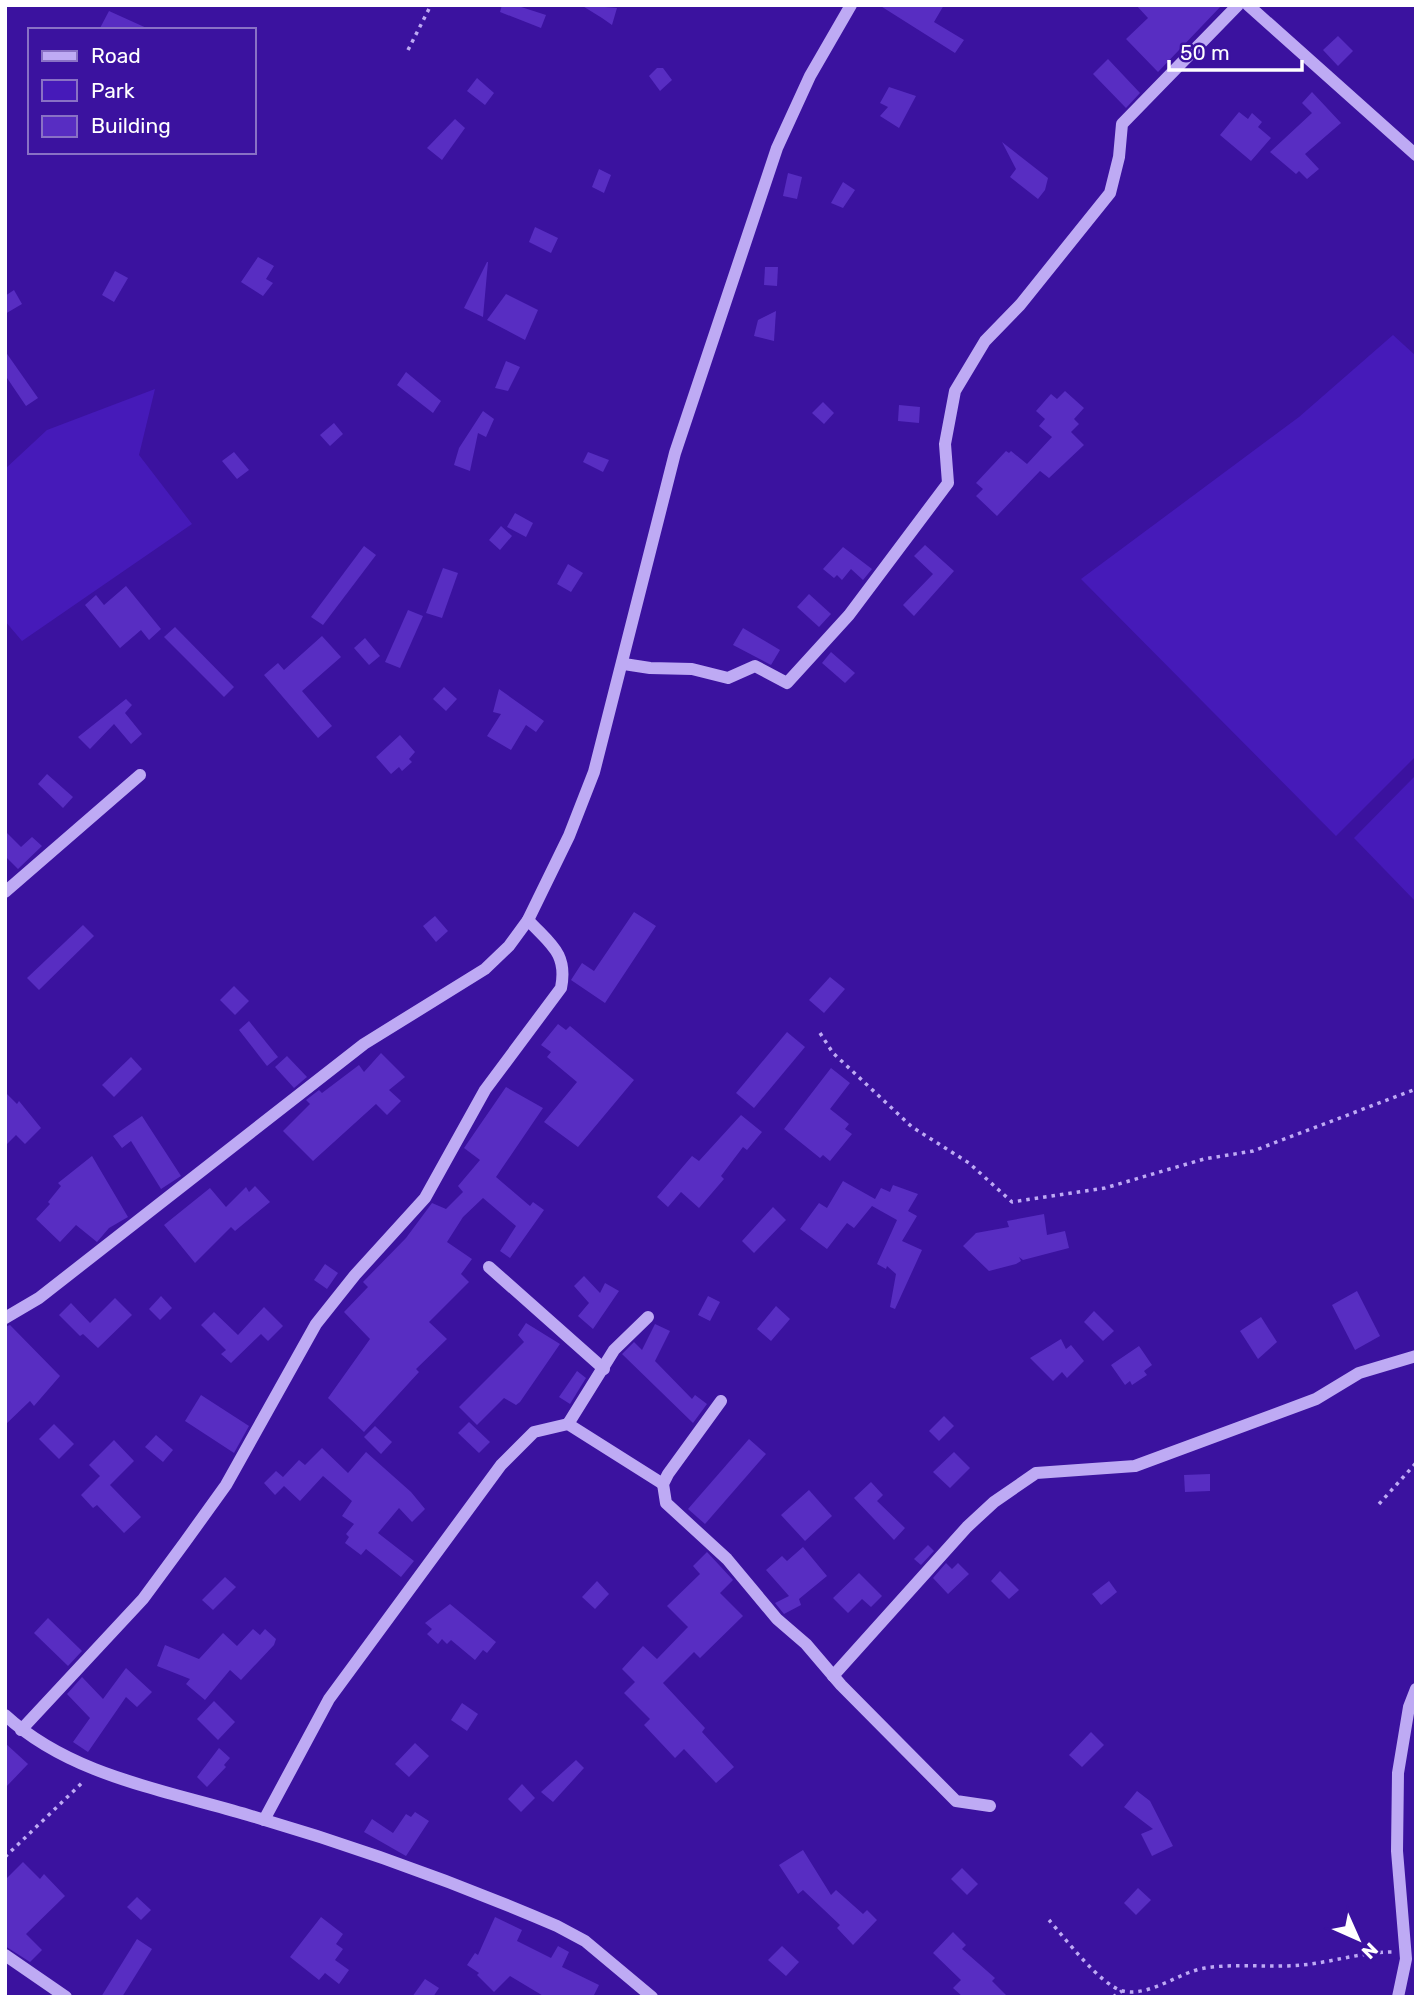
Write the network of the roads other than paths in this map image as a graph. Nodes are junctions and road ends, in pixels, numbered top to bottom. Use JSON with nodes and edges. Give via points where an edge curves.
{"nodes":[{"id":1,"x":850,"y":5,"type":"edge"},
{"id":2,"x":1238,"y":5,"type":"edge"},
{"id":3,"x":1248,"y":5,"type":"edge"},
{"id":4,"x":1416,"y":155,"type":"edge"},
{"id":5,"x":624,"y":664,"type":"junction"},
{"id":6,"x":140,"y":775,"type":"dead end"},
{"id":7,"x":5,"y":892,"type":"edge"},
{"id":8,"x":528,"y":920,"type":"junction"},
{"id":9,"x":489,"y":1267,"type":"dead end"},
{"id":10,"x":648,"y":1317,"type":"dead end"},
{"id":11,"x":5,"y":1318,"type":"edge"},
{"id":12,"x":1416,"y":1356,"type":"edge"},
{"id":13,"x":604,"y":1369,"type":"junction"},
{"id":14,"x":722,"y":1401,"type":"dead end"},
{"id":15,"x":568,"y":1424,"type":"junction"},
{"id":16,"x":663,"y":1484,"type":"junction"},
{"id":17,"x":833,"y":1676,"type":"junction"},
{"id":18,"x":1416,"y":1689,"type":"edge"},
{"id":19,"x":5,"y":1715,"type":"edge"},
{"id":20,"x":21,"y":1730,"type":"junction"},
{"id":21,"x":990,"y":1806,"type":"dead end"},
{"id":22,"x":264,"y":1820,"type":"junction"},
{"id":23,"x":5,"y":1955,"type":"edge"},
{"id":24,"x":66,"y":1997,"type":"edge"},
{"id":25,"x":652,"y":1997,"type":"edge"},
{"id":26,"x":1398,"y":1997,"type":"edge"}],
"edges":[{"from":1,"to":5,"type":"street","via":[[777,148],[675,453]]},
{"from":2,"to":5,"type":"street","via":[[1122,124],[1110,193],[1020,305],[985,341],[954,391],[945,444],[948,483],[849,615],[787,683],[755,666],[728,678],[692,669]]},
{"from":3,"to":4,"type":"street"},
{"from":5,"to":8,"type":"street","via":[[594,772]]},
{"from":6,"to":7,"type":"street"},
{"from":8,"to":11,"type":"street","via":[[485,969],[364,1044],[39,1298]]},
{"from":8,"to":20,"type":"street","via":[[561,956],[565,969],[561,988],[485,1090],[425,1198],[316,1324],[226,1485],[171,1561],[143,1599]]},
{"from":9,"to":13,"type":"street"},
{"from":10,"to":13,"type":"street","via":[[614,1350]]},
{"from":12,"to":17,"type":"street","via":[[1360,1373],[1316,1399],[1135,1466],[1036,1473],[967,1527]]},
{"from":13,"to":15,"type":"street"},
{"from":14,"to":16,"type":"street"},
{"from":15,"to":16,"type":"street"},
{"from":15,"to":22,"type":"street","via":[[534,1432],[501,1465],[329,1699]]},
{"from":16,"to":17,"type":"street","via":[[666,1503],[727,1559]]},
{"from":17,"to":21,"type":"street","via":[[956,1801]]},
{"from":18,"to":26,"type":"street","via":[[1398,1773],[1397,1851],[1405,1952]]},
{"from":19,"to":20,"type":"street"},
{"from":20,"to":22,"type":"street","via":[[95,1769]]},
{"from":22,"to":25,"type":"street","via":[[449,1883],[557,1926],[585,1941]]},
{"from":23,"to":24,"type":"street"}]}
